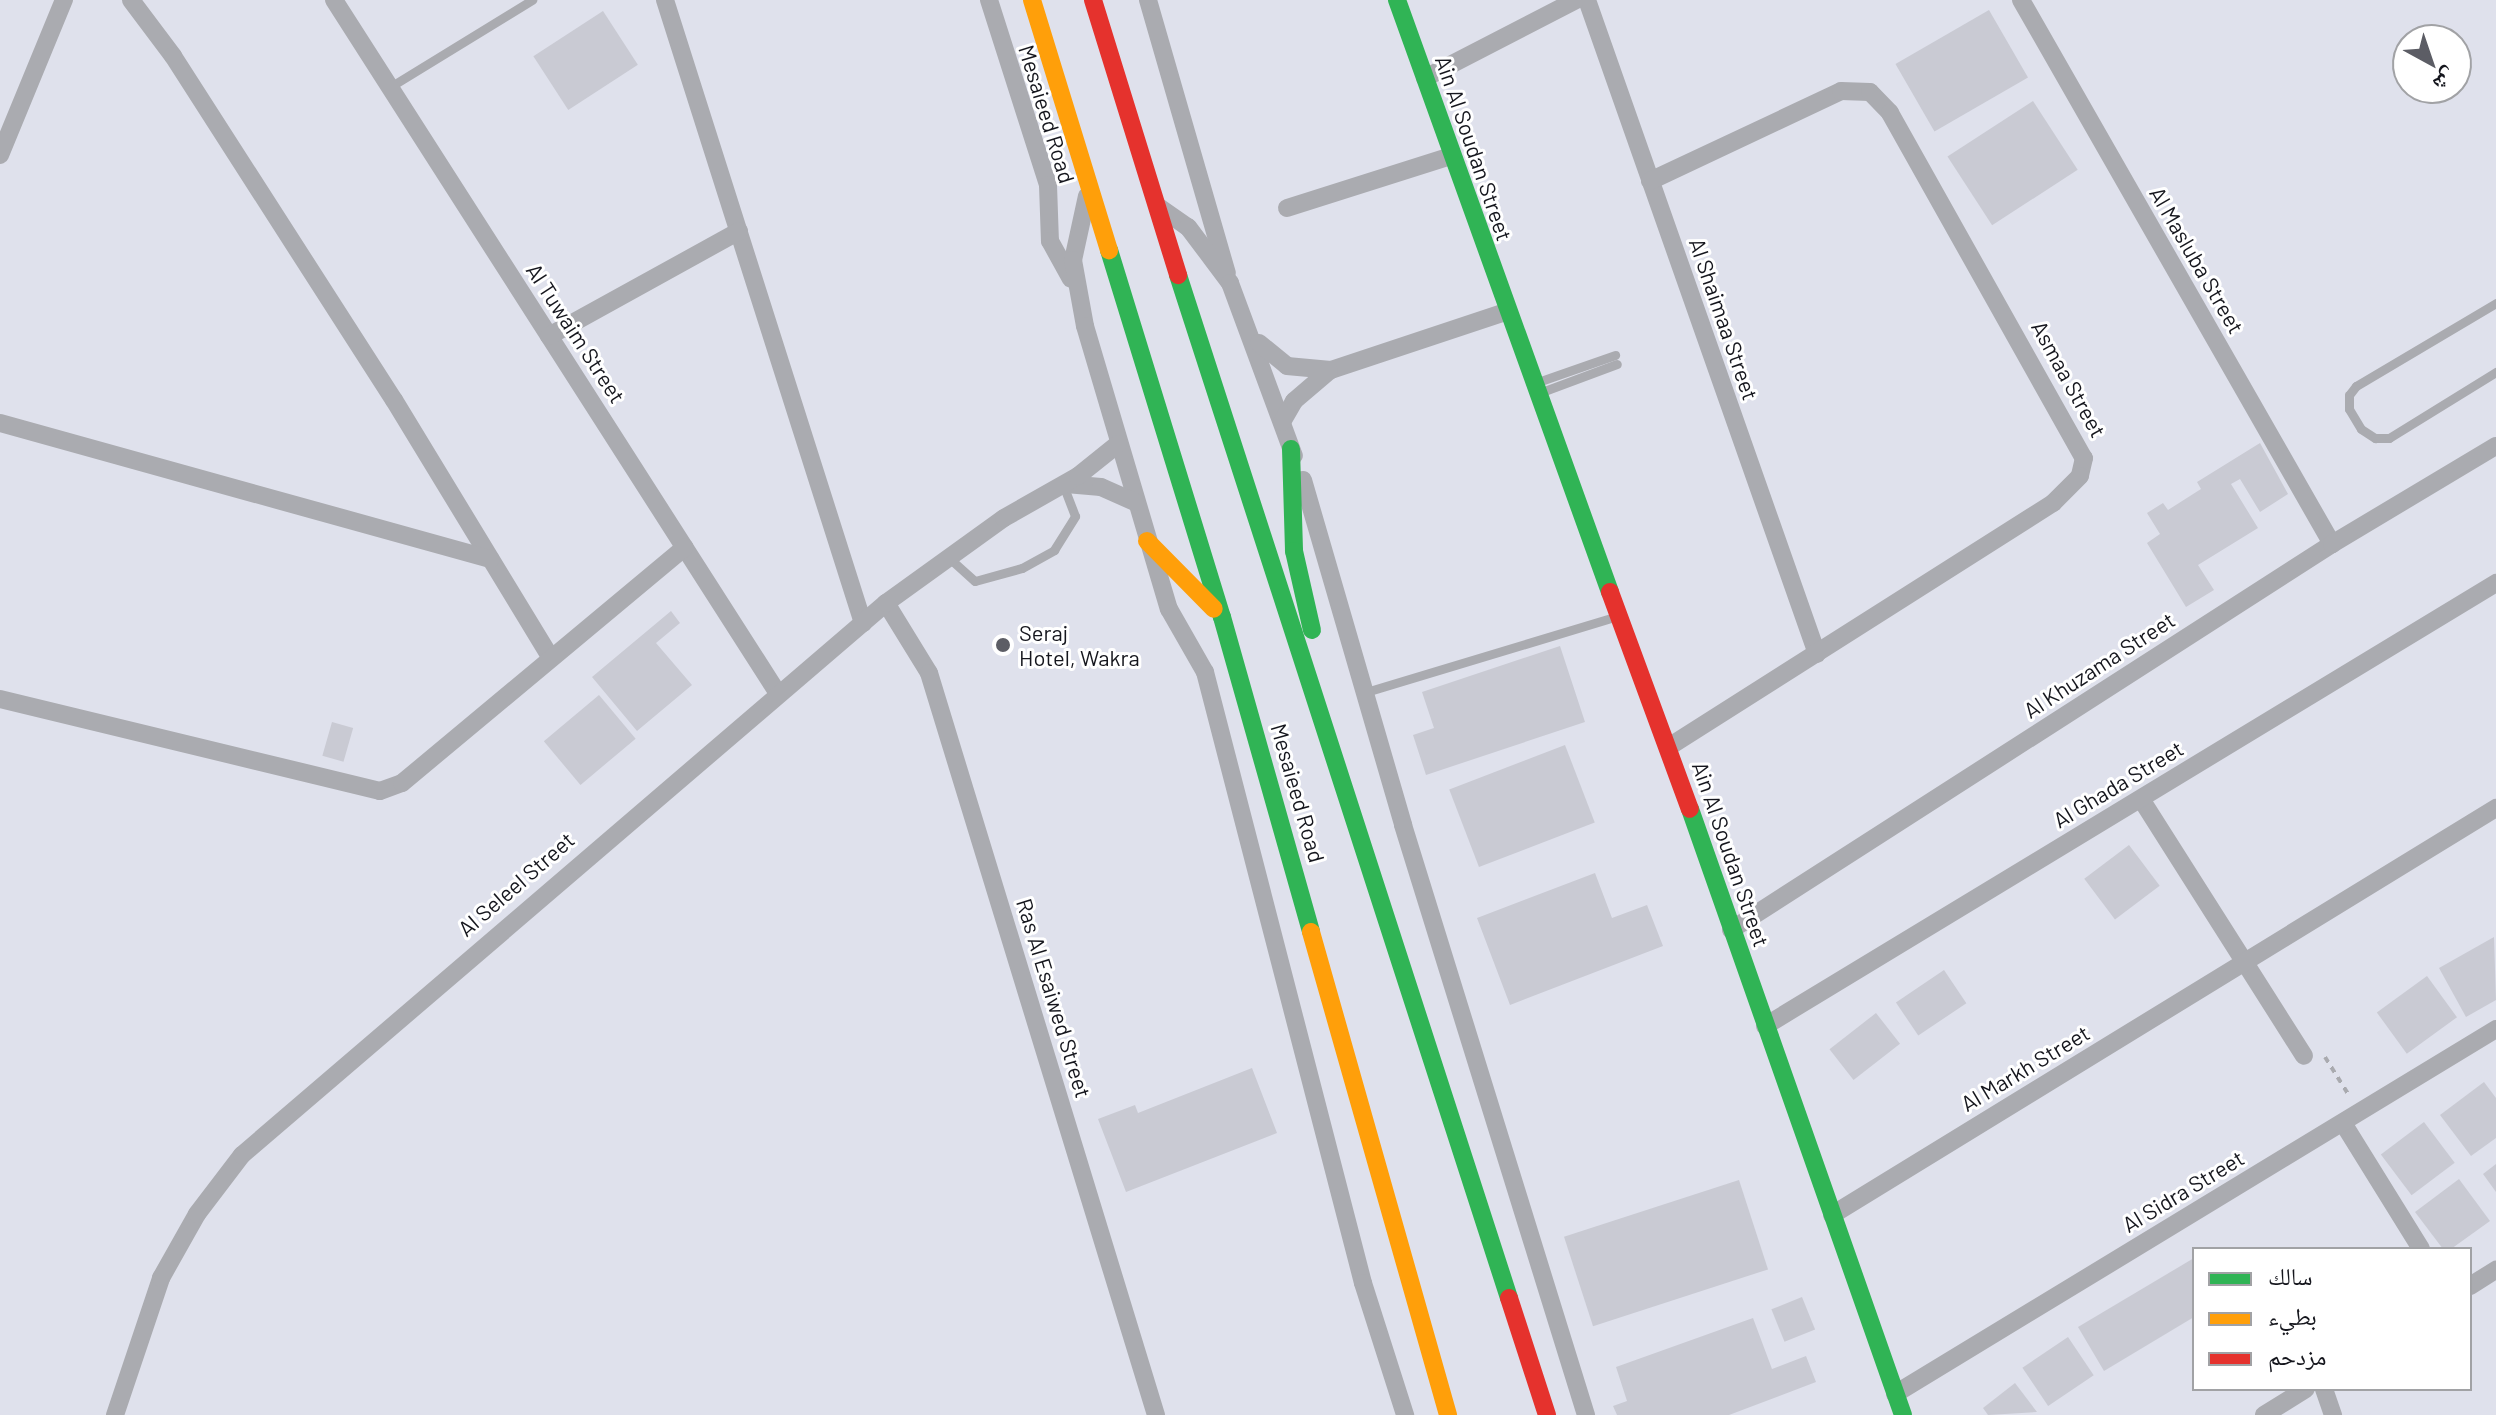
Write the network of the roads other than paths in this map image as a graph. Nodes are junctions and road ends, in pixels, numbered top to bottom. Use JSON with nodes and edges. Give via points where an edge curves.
{"nodes":[{"id":1,"x":64,"y":0,"type":"edge"},
{"id":2,"x":131,"y":0,"type":"edge"},
{"id":3,"x":334,"y":0,"type":"edge"},
{"id":4,"x":532,"y":0,"type":"edge"},
{"id":5,"x":665,"y":0,"type":"edge"},
{"id":6,"x":989,"y":0,"type":"edge"},
{"id":7,"x":1032,"y":0,"type":"edge"},
{"id":8,"x":1093,"y":0,"type":"edge"},
{"id":9,"x":1148,"y":0,"type":"edge"},
{"id":10,"x":1397,"y":0,"type":"edge"},
{"id":11,"x":1576,"y":0,"type":"edge"},
{"id":12,"x":1587,"y":0,"type":"edge"},
{"id":13,"x":2021,"y":0,"type":"edge"},
{"id":14,"x":1425,"y":78,"type":"junction"},
{"id":15,"x":390,"y":87,"type":"junction"},
{"id":16,"x":0,"y":155,"type":"edge"},
{"id":17,"x":1451,"y":156,"type":"junction"},
{"id":18,"x":1650,"y":181,"type":"junction"},
{"id":19,"x":1089,"y":189,"type":"junction"},
{"id":20,"x":1157,"y":206,"type":"junction"},
{"id":21,"x":1287,"y":208,"type":"dead end"},
{"id":22,"x":739,"y":231,"type":"junction"},
{"id":23,"x":1230,"y":283,"type":"junction"},
{"id":24,"x":1075,"y":286,"type":"junction"},
{"id":25,"x":2496,"y":303,"type":"edge"},
{"id":26,"x":1505,"y":312,"type":"junction"},
{"id":27,"x":549,"y":336,"type":"junction"},
{"id":28,"x":1254,"y":338,"type":"junction"},
{"id":29,"x":1616,"y":360,"type":"dead end"},
{"id":30,"x":1331,"y":370,"type":"junction"},
{"id":31,"x":2496,"y":372,"type":"edge"},
{"id":32,"x":1534,"y":389,"type":"junction"},
{"id":33,"x":1282,"y":422,"type":"junction"},
{"id":34,"x":0,"y":423,"type":"edge"},
{"id":35,"x":1118,"y":444,"type":"junction"},
{"id":36,"x":2496,"y":446,"type":"edge"},
{"id":37,"x":1291,"y":449,"type":"junction"},
{"id":38,"x":1063,"y":484,"type":"junction"},
{"id":39,"x":1135,"y":502,"type":"junction"},
{"id":40,"x":1147,"y":541,"type":"junction"},
{"id":41,"x":2332,"y":544,"type":"junction"},
{"id":42,"x":685,"y":547,"type":"junction"},
{"id":43,"x":948,"y":557,"type":"junction"},
{"id":44,"x":490,"y":559,"type":"junction"},
{"id":45,"x":2496,"y":583,"type":"edge"},
{"id":46,"x":886,"y":603,"type":"junction"},
{"id":47,"x":1617,"y":616,"type":"junction"},
{"id":48,"x":1222,"y":617,"type":"junction"},
{"id":49,"x":863,"y":623,"type":"junction"},
{"id":50,"x":1817,"y":654,"type":"junction"},
{"id":51,"x":551,"y":658,"type":"junction"},
{"id":52,"x":777,"y":692,"type":"junction"},
{"id":53,"x":1366,"y":692,"type":"junction"},
{"id":54,"x":0,"y":699,"type":"edge"},
{"id":55,"x":1668,"y":747,"type":"junction"},
{"id":56,"x":2141,"y":799,"type":"junction"},
{"id":57,"x":1349,"y":806,"type":"junction"},
{"id":58,"x":2496,"y":808,"type":"edge"},
{"id":59,"x":1731,"y":930,"type":"junction"},
{"id":60,"x":2244,"y":962,"type":"junction"},
{"id":61,"x":1765,"y":1026,"type":"junction"},
{"id":62,"x":2496,"y":1029,"type":"edge"},
{"id":63,"x":2304,"y":1056,"type":"road end"},
{"id":64,"x":2343,"y":1123,"type":"junction"},
{"id":65,"x":1832,"y":1215,"type":"junction"},
{"id":66,"x":1401,"y":1234,"type":"junction"},
{"id":67,"x":2420,"y":1247,"type":"edge"},
{"id":68,"x":2496,"y":1270,"type":"edge"},
{"id":69,"x":2472,"y":1285,"type":"edge"},
{"id":70,"x":1461,"y":1387,"type":"dead end"},
{"id":71,"x":2303,"y":1391,"type":"edge"},
{"id":72,"x":2325,"y":1391,"type":"edge"},
{"id":73,"x":1895,"y":1394,"type":"junction"},
{"id":74,"x":115,"y":1415,"type":"edge"},
{"id":75,"x":1156,"y":1415,"type":"edge"},
{"id":76,"x":1405,"y":1415,"type":"edge"},
{"id":77,"x":1448,"y":1415,"type":"edge"},
{"id":78,"x":1547,"y":1415,"type":"edge"},
{"id":79,"x":1586,"y":1415,"type":"edge"},
{"id":80,"x":1903,"y":1415,"type":"edge"},
{"id":81,"x":2264,"y":1415,"type":"edge"},
{"id":82,"x":2333,"y":1415,"type":"edge"}],
"edges":[{"from":1,"to":16,"type":"street"},
{"from":2,"to":44,"type":"street","via":[[173,56],[394,400]]},
{"from":3,"to":15,"type":"street","name":"Al Tuwaim Street"},
{"from":4,"to":15,"type":"lane"},
{"from":5,"to":22,"type":"street"},
{"from":6,"to":24,"type":"street","name":"Mesaieed Road","via":[[1048,185],[1050,241]]},
{"from":7,"to":19,"type":"main road","name":"Mesaieed Road"},
{"from":8,"to":20,"type":"main road","name":"Mesaieed Road"},
{"from":9,"to":23,"type":"street"},
{"from":10,"to":14,"type":"main road","name":"Ain Al Soudan Street"},
{"from":11,"to":14,"type":"street"},
{"from":12,"to":18,"type":"street","name":"Al Shaimaa Street"},
{"from":13,"to":41,"type":"street","name":"Al Masluba Street"},
{"from":14,"to":17,"type":"main road","name":"Ain Al Soudan Street"},
{"from":15,"to":27,"type":"street","name":"Al Tuwaim Street"},
{"from":17,"to":21,"type":"street"},
{"from":17,"to":26,"type":"main road","name":"Ain Al Soudan Street"},
{"from":18,"to":50,"type":"street","name":"Al Shaimaa Street"},
{"from":18,"to":50,"type":"street","name":"Asmaa Street","via":[[1841,91],[1870,92],[1890,113],[2079,441],[2084,458],[2080,476],[2068,492]]},
{"from":19,"to":24,"type":"street","name":"Mesaieed Road","via":[[1073,249]]},
{"from":19,"to":48,"type":"main road","name":"Mesaieed Road"},
{"from":20,"to":23,"type":"street","via":[[1188,227]]},
{"from":20,"to":57,"type":"main road","name":"Mesaieed Road"},
{"from":22,"to":27,"type":"street"},
{"from":22,"to":49,"type":"street"},
{"from":23,"to":28,"type":"street"},
{"from":24,"to":35,"type":"street","name":"Mesaieed Road"},
{"from":25,"to":31,"type":"lane","via":[[2356,386],[2349,395],[2349,409],[2361,429],[2375,438],[2389,438]]},
{"from":26,"to":30,"type":"street"},
{"from":26,"to":32,"type":"main road","name":"Ain Al Soudan Street"},
{"from":27,"to":42,"type":"street","name":"Al Tuwaim Street"},
{"from":28,"to":30,"type":"street","via":[[1287,366]]},
{"from":28,"to":33,"type":"street"},
{"from":29,"to":32,"type":"lane"},
{"from":30,"to":33,"type":"street","via":[[1311,383]]},
{"from":32,"to":47,"type":"main road","name":"Ain Al Soudan Street"},
{"from":33,"to":37,"type":"street"},
{"from":34,"to":44,"type":"street"},
{"from":35,"to":38,"type":"street","name":"Al Seleel Street"},
{"from":35,"to":39,"type":"street","name":"Mesaieed Road"},
{"from":36,"to":41,"type":"street","name":"Al Khuzama Street"},
{"from":37,"to":53,"type":"street"},
{"from":37,"to":57,"type":"main road","via":[[1294,551]]},
{"from":38,"to":39,"type":"street","via":[[1101,487]]},
{"from":38,"to":43,"type":"street","name":"Al Seleel Street"},
{"from":38,"to":43,"type":"lane","via":[[1075,516],[1070,532],[1054,550],[1022,568],[975,581]]},
{"from":39,"to":40,"type":"street","name":"Mesaieed Road"},
{"from":40,"to":48,"type":"main road"},
{"from":40,"to":76,"type":"street","name":"Mesaieed Road","via":[[1170,612],[1205,672],[1363,1283]]},
{"from":41,"to":59,"type":"street","name":"Al Khuzama Street"},
{"from":42,"to":51,"type":"street"},
{"from":42,"to":52,"type":"street","name":"Al Tuwaim Street"},
{"from":43,"to":46,"type":"street","name":"Al Seleel Street"},
{"from":44,"to":51,"type":"street"},
{"from":45,"to":56,"type":"street","name":"Al Ghada Street"},
{"from":46,"to":49,"type":"street","name":"Al Seleel Street"},
{"from":46,"to":75,"type":"street","name":"Ras Al Esaiwed Street","via":[[929,673]]},
{"from":47,"to":53,"type":"lane"},
{"from":47,"to":55,"type":"main road","name":"Ain Al Soudan Street"},
{"from":48,"to":66,"type":"main road","name":"Mesaieed Road"},
{"from":49,"to":52,"type":"street","name":"Al Seleel Street"},
{"from":50,"to":55,"type":"street","name":"Asmaa Street"},
{"from":51,"to":54,"type":"street","via":[[402,783],[380,791]]},
{"from":52,"to":74,"type":"street","name":"Al Seleel Street","via":[[242,1155],[197,1214],[161,1278]]},
{"from":53,"to":79,"type":"street"},
{"from":55,"to":59,"type":"main road","name":"Ain Al Soudan Street"},
{"from":56,"to":60,"type":"street"},
{"from":56,"to":61,"type":"street","name":"Al Ghada Street"},
{"from":57,"to":78,"type":"main road","name":"Mesaieed Road"},
{"from":58,"to":60,"type":"street","name":"Al Markh Street"},
{"from":59,"to":61,"type":"main road","name":"Ain Al Soudan Street"},
{"from":60,"to":63,"type":"street"},
{"from":60,"to":65,"type":"street","name":"Al Markh Street"},
{"from":61,"to":65,"type":"main road","name":"Ain Al Soudan Street"},
{"from":62,"to":64,"type":"street","name":"Al Sidra Street"},
{"from":64,"to":67,"type":"street"},
{"from":64,"to":73,"type":"street","name":"Al Sidra Street"},
{"from":65,"to":73,"type":"main road","name":"Ain Al Soudan Street"},
{"from":66,"to":70,"type":"main road"},
{"from":66,"to":77,"type":"main road","name":"Mesaieed Road"},
{"from":68,"to":69,"type":"street"},
{"from":71,"to":81,"type":"street"},
{"from":72,"to":82,"type":"street"},
{"from":73,"to":80,"type":"main road","name":"Ain Al Soudan Street"}]}
